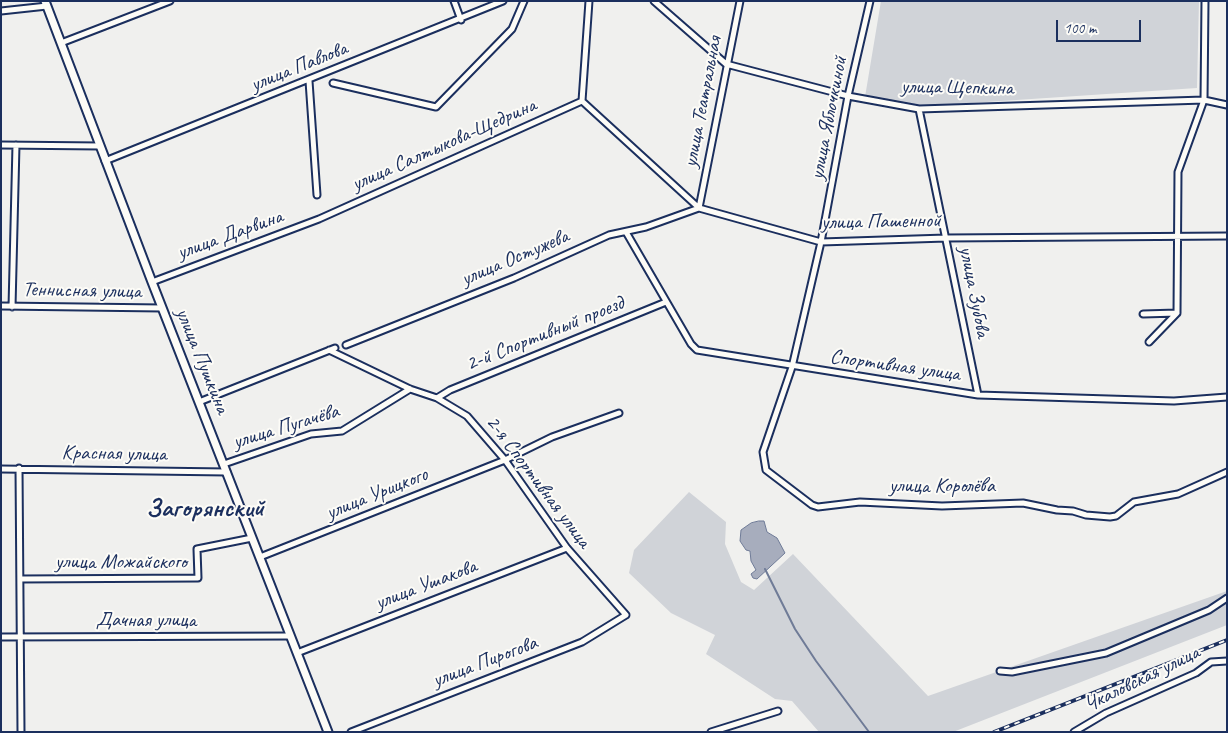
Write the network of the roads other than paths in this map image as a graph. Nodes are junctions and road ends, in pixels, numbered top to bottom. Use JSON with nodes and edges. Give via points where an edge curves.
{"nodes":[{"id":1,"x":170,"y":1,"type":"edge"},
{"id":2,"x":454,"y":1,"type":"edge"},
{"id":3,"x":503,"y":1,"type":"edge"},
{"id":4,"x":524,"y":1,"type":"edge"},
{"id":5,"x":588,"y":1,"type":"edge"},
{"id":6,"x":654,"y":1,"type":"edge"},
{"id":7,"x":740,"y":1,"type":"edge"},
{"id":8,"x":870,"y":1,"type":"edge"},
{"id":9,"x":1204,"y":1,"type":"edge"},
{"id":10,"x":46,"y":4,"type":"edge"},
{"id":11,"x":1,"y":11,"type":"edge"},
{"id":12,"x":461,"y":20,"type":"junction"},
{"id":13,"x":61,"y":43,"type":"junction"},
{"id":14,"x":726,"y":64,"type":"junction"},
{"id":15,"x":309,"y":81,"type":"junction"},
{"id":16,"x":332,"y":82,"type":"dead end"},
{"id":17,"x":848,"y":96,"type":"junction"},
{"id":18,"x":1204,"y":100,"type":"junction"},
{"id":19,"x":582,"y":101,"type":"junction"},
{"id":20,"x":1227,"y":105,"type":"edge"},
{"id":21,"x":919,"y":109,"type":"junction"},
{"id":22,"x":1,"y":145,"type":"edge"},
{"id":23,"x":16,"y":145,"type":"junction"},
{"id":24,"x":100,"y":146,"type":"junction"},
{"id":25,"x":105,"y":161,"type":"junction"},
{"id":26,"x":317,"y":195,"type":"dead end"},
{"id":27,"x":699,"y":208,"type":"junction"},
{"id":28,"x":320,"y":219,"type":"joint"},
{"id":29,"x":626,"y":232,"type":"junction"},
{"id":30,"x":1227,"y":236,"type":"edge"},
{"id":31,"x":1178,"y":237,"type":"junction"},
{"id":32,"x":946,"y":238,"type":"junction"},
{"id":33,"x":821,"y":242,"type":"junction"},
{"id":34,"x":152,"y":282,"type":"junction"},
{"id":35,"x":666,"y":302,"type":"junction"},
{"id":36,"x":1,"y":306,"type":"edge"},
{"id":37,"x":12,"y":307,"type":"junction"},
{"id":38,"x":162,"y":308,"type":"junction"},
{"id":39,"x":1177,"y":313,"type":"junction"},
{"id":40,"x":1143,"y":314,"type":"dead end"},
{"id":41,"x":1149,"y":342,"type":"dead end"},
{"id":42,"x":346,"y":345,"type":"dead end"},
{"id":43,"x":335,"y":348,"type":"dead end"},
{"id":44,"x":329,"y":350,"type":"junction"},
{"id":45,"x":792,"y":367,"type":"junction"},
{"id":46,"x":410,"y":389,"type":"junction"},
{"id":47,"x":978,"y":395,"type":"junction"},
{"id":48,"x":1227,"y":397,"type":"edge"},
{"id":49,"x":437,"y":398,"type":"junction"},
{"id":50,"x":199,"y":402,"type":"junction"},
{"id":51,"x":619,"y":413,"type":"dead end"},
{"id":52,"x":505,"y":460,"type":"junction"},
{"id":53,"x":224,"y":464,"type":"junction"},
{"id":54,"x":1,"y":468,"type":"edge"},
{"id":55,"x":19,"y":468,"type":"junction"},
{"id":56,"x":227,"y":472,"type":"junction"},
{"id":57,"x":1227,"y":472,"type":"edge"},
{"id":58,"x":252,"y":538,"type":"junction"},
{"id":59,"x":567,"y":548,"type":"junction"},
{"id":60,"x":260,"y":557,"type":"junction"},
{"id":61,"x":20,"y":579,"type":"junction"},
{"id":62,"x":1227,"y":598,"type":"edge"},
{"id":63,"x":626,"y":615,"type":"joint"},
{"id":64,"x":290,"y":636,"type":"junction"},
{"id":65,"x":1,"y":637,"type":"edge"},
{"id":66,"x":22,"y":637,"type":"junction"},
{"id":67,"x":297,"y":653,"type":"junction"},
{"id":68,"x":1227,"y":661,"type":"edge"},
{"id":69,"x":1000,"y":671,"type":"dead end"},
{"id":70,"x":778,"y":711,"type":"dead end"},
{"id":71,"x":21,"y":732,"type":"edge"},
{"id":72,"x":328,"y":732,"type":"edge"},
{"id":73,"x":351,"y":732,"type":"edge"},
{"id":74,"x":711,"y":732,"type":"edge"},
{"id":75,"x":1074,"y":732,"type":"edge"}],
"edges":[{"from":1,"to":13,"type":"street"},
{"from":2,"to":12,"type":"street"},
{"from":3,"to":12,"type":"street","name":"улица Павлова"},
{"from":4,"to":16,"type":"street","via":[[512,29],[436,107]]},
{"from":5,"to":19,"type":"street"},
{"from":6,"to":14,"type":"street","name":"улица Щепкина"},
{"from":7,"to":14,"type":"street","name":"улица Театральная"},
{"from":8,"to":17,"type":"street","name":"улица Яблочкиной"},
{"from":9,"to":18,"type":"street"},
{"from":10,"to":11,"type":"street"},
{"from":10,"to":13,"type":"main road","name":"улица Пушкина"},
{"from":12,"to":15,"type":"street","name":"улица Павлова"},
{"from":13,"to":24,"type":"main road","name":"улица Пушкина"},
{"from":14,"to":17,"type":"street","name":"улица Щепкина"},
{"from":14,"to":27,"type":"street","name":"улица Театральная"},
{"from":15,"to":25,"type":"street","name":"улица Павлова"},
{"from":15,"to":26,"type":"street"},
{"from":17,"to":21,"type":"street","name":"улица Щепкина"},
{"from":17,"to":33,"type":"street","name":"улица Яблочкиной"},
{"from":18,"to":20,"type":"street","name":"улица Щепкина"},
{"from":18,"to":21,"type":"street","name":"улица Щепкина"},
{"from":18,"to":31,"type":"street","via":[[1178,172]]},
{"from":19,"to":27,"type":"street","name":"улица Пашенной"},
{"from":19,"to":28,"type":"street","name":"улица Салтыкова-Щедрина"},
{"from":21,"to":32,"type":"street","name":"улица Зубова"},
{"from":22,"to":23,"type":"street"},
{"from":23,"to":24,"type":"street"},
{"from":23,"to":37,"type":"street"},
{"from":24,"to":25,"type":"main road","name":"улица Пушкина"},
{"from":25,"to":34,"type":"main road","name":"улица Пушкина"},
{"from":27,"to":29,"type":"street","name":"улица Остужева"},
{"from":27,"to":33,"type":"street","name":"улица Пашенной"},
{"from":28,"to":34,"type":"street","name":"улица Дарвина"},
{"from":29,"to":35,"type":"street","name":"Спортивная улица"},
{"from":29,"to":42,"type":"street","name":"улица Остужева","via":[[609,236]]},
{"from":30,"to":31,"type":"street","name":"улица Пашенной"},
{"from":31,"to":32,"type":"street","name":"улица Пашенной"},
{"from":31,"to":39,"type":"street"},
{"from":32,"to":33,"type":"street","name":"улица Пашенной"},
{"from":32,"to":47,"type":"street","name":"улица Зубова"},
{"from":33,"to":45,"type":"street","name":"улица Яблочкиной"},
{"from":34,"to":38,"type":"main road","name":"улица Пушкина"},
{"from":35,"to":45,"type":"street","name":"Спортивная улица","via":[[698,350]]},
{"from":35,"to":49,"type":"street","name":"2-й Спортивный проезд"},
{"from":36,"to":37,"type":"street","name":"Теннисная улица"},
{"from":37,"to":38,"type":"street","name":"Теннисная улица"},
{"from":38,"to":50,"type":"main road","name":"улица Пушкина"},
{"from":39,"to":40,"type":"street"},
{"from":39,"to":41,"type":"street"},
{"from":43,"to":44,"type":"street"},
{"from":44,"to":46,"type":"street","name":"2-я Спортивная улица"},
{"from":44,"to":50,"type":"street"},
{"from":45,"to":47,"type":"street","name":"Спортивная улица"},
{"from":45,"to":57,"type":"street","name":"улица Королёва","via":[[766,439],[763,461],[770,474],[812,505],[860,502],[942,506],[1023,503],[1110,517],[1134,502],[1178,494]]},
{"from":46,"to":49,"type":"street","name":"2-я Спортивная улица"},
{"from":46,"to":53,"type":"street","name":"улица Пугачёва","via":[[342,431],[311,434]]},
{"from":47,"to":48,"type":"street","name":"Спортивная улица","via":[[1174,402]]},
{"from":49,"to":52,"type":"street","name":"2-я Спортивная улица","via":[[467,416]]},
{"from":50,"to":53,"type":"main road","name":"улица Пушкина"},
{"from":51,"to":52,"type":"street","name":"улица Урицкого","via":[[552,437]]},
{"from":52,"to":59,"type":"street","name":"2-я Спортивная улица"},
{"from":52,"to":60,"type":"street","name":"улица Урицкого"},
{"from":53,"to":56,"type":"main road","name":"улица Пушкина"},
{"from":54,"to":55,"type":"street","name":"Красная улица"},
{"from":55,"to":56,"type":"street","name":"Красная улица"},
{"from":55,"to":61,"type":"street"},
{"from":56,"to":58,"type":"main road","name":"улица Пушкина"},
{"from":58,"to":60,"type":"main road","name":"улица Пушкина"},
{"from":58,"to":61,"type":"street","name":"улица Можайского","via":[[197,549],[198,578]]},
{"from":59,"to":63,"type":"street","name":"2-я Спортивная улица"},
{"from":59,"to":67,"type":"street","name":"улица Ушакова"},
{"from":60,"to":64,"type":"main road","name":"улица Пушкина"},
{"from":61,"to":66,"type":"street"},
{"from":62,"to":69,"type":"street","via":[[1209,610],[1106,654],[1012,672]]},
{"from":63,"to":73,"type":"street","name":"улица Пирогова","via":[[582,642]]},
{"from":64,"to":66,"type":"street","name":"Дачная улица"},
{"from":64,"to":67,"type":"main road","name":"улица Пушкина"},
{"from":65,"to":66,"type":"street","name":"Дачная улица"},
{"from":66,"to":71,"type":"street"},
{"from":67,"to":72,"type":"main road","name":"улица Пушкина"},
{"from":68,"to":75,"type":"street","name":"Чкаловская улица","via":[[1211,662],[1196,674],[1106,713]]},
{"from":70,"to":74,"type":"street"}]}
